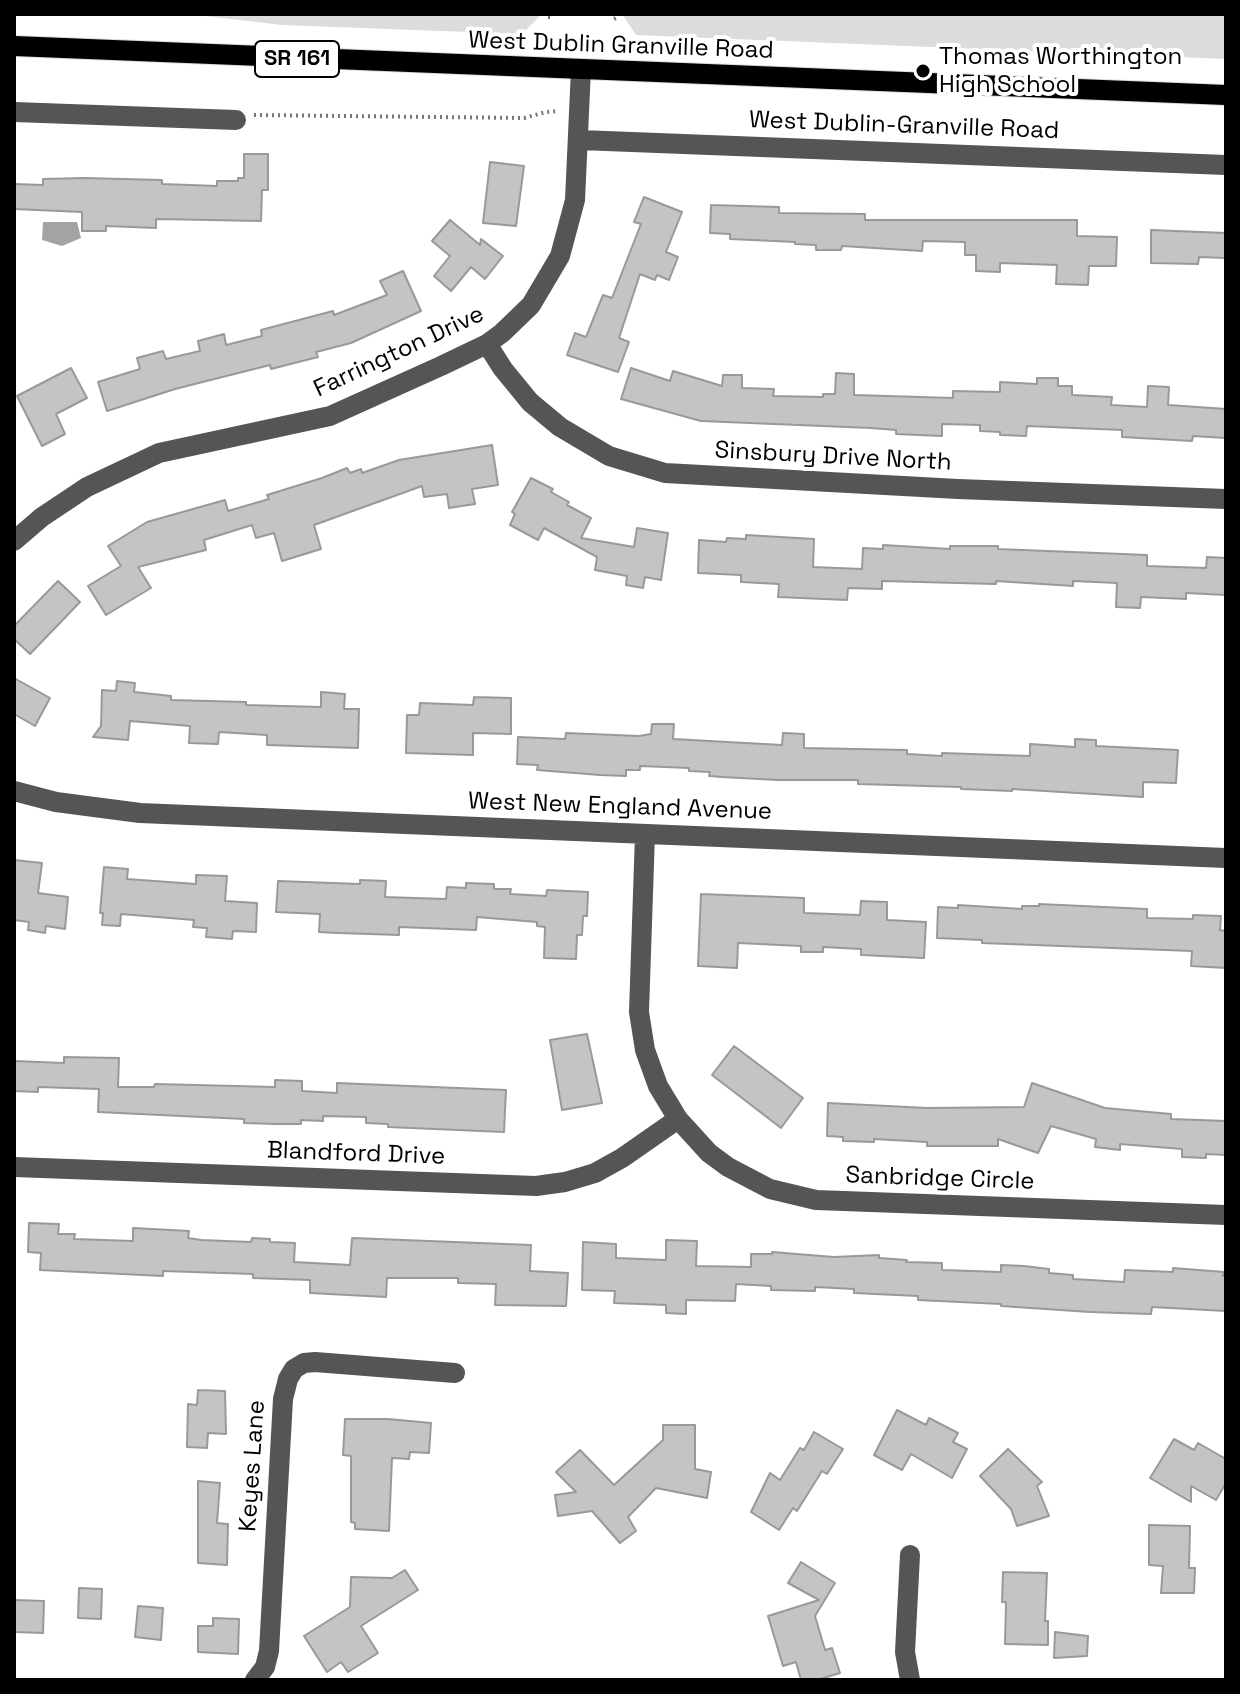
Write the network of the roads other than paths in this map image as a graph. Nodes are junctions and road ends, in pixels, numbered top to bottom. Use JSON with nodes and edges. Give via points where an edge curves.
{"nodes":[{"id":1,"x":14,"y":46,"type":"edge"},
{"id":2,"x":581,"y":69,"type":"junction"},
{"id":3,"x":1226,"y":95,"type":"edge"},
{"id":4,"x":14,"y":112,"type":"edge"},
{"id":5,"x":236,"y":120,"type":"road end"},
{"id":6,"x":580,"y":140,"type":"junction"},
{"id":7,"x":1226,"y":165,"type":"edge"},
{"id":8,"x":487,"y":344,"type":"junction"},
{"id":9,"x":1226,"y":499,"type":"edge"},
{"id":10,"x":14,"y":541,"type":"edge"},
{"id":11,"x":14,"y":791,"type":"edge"},
{"id":12,"x":645,"y":834,"type":"junction"},
{"id":13,"x":1226,"y":858,"type":"edge"},
{"id":14,"x":678,"y":1119,"type":"junction"},
{"id":15,"x":14,"y":1167,"type":"edge"},
{"id":16,"x":1226,"y":1215,"type":"edge"},
{"id":17,"x":455,"y":1373,"type":"dead end"},
{"id":18,"x":910,"y":1555,"type":"dead end"},
{"id":19,"x":255,"y":1680,"type":"edge"},
{"id":20,"x":910,"y":1680,"type":"edge"}],
"edges":[{"from":1,"to":2,"type":"main road","name":"West Dublin Granville Road","number":"SR 161"},
{"from":2,"to":3,"type":"main road","name":"West Dublin Granville Road","number":"SR 161"},
{"from":2,"to":6,"type":"street","name":"Farrington Drive"},
{"from":4,"to":5,"type":"street"},
{"from":6,"to":7,"type":"street","name":"West Dublin-Granville Road"},
{"from":6,"to":8,"type":"street","name":"Farrington Drive","via":[[575,200],[560,256],[531,305]]},
{"from":8,"to":9,"type":"street","name":"Sinsbury Drive North","via":[[530,402],[560,427],[609,456],[665,473]]},
{"from":8,"to":10,"type":"street","name":"Farrington Drive","via":[[330,416],[159,453],[87,487]]},
{"from":11,"to":12,"type":"street","name":"West New England Avenue","via":[[140,813]]},
{"from":12,"to":13,"type":"street","name":"West New England Avenue"},
{"from":12,"to":14,"type":"street","name":"Sanbridge Circle","via":[[639,1012],[658,1086]]},
{"from":14,"to":15,"type":"street","name":"Blandford Drive","via":[[595,1173],[536,1186]]},
{"from":14,"to":16,"type":"street","name":"Sanbridge Circle","via":[[728,1167],[770,1189],[805,1198]]},
{"from":17,"to":19,"type":"street","name":"Keyes Lane","via":[[315,1362],[294,1369],[283,1399],[269,1651]]},
{"from":18,"to":20,"type":"street","via":[[905,1652]]}]}
